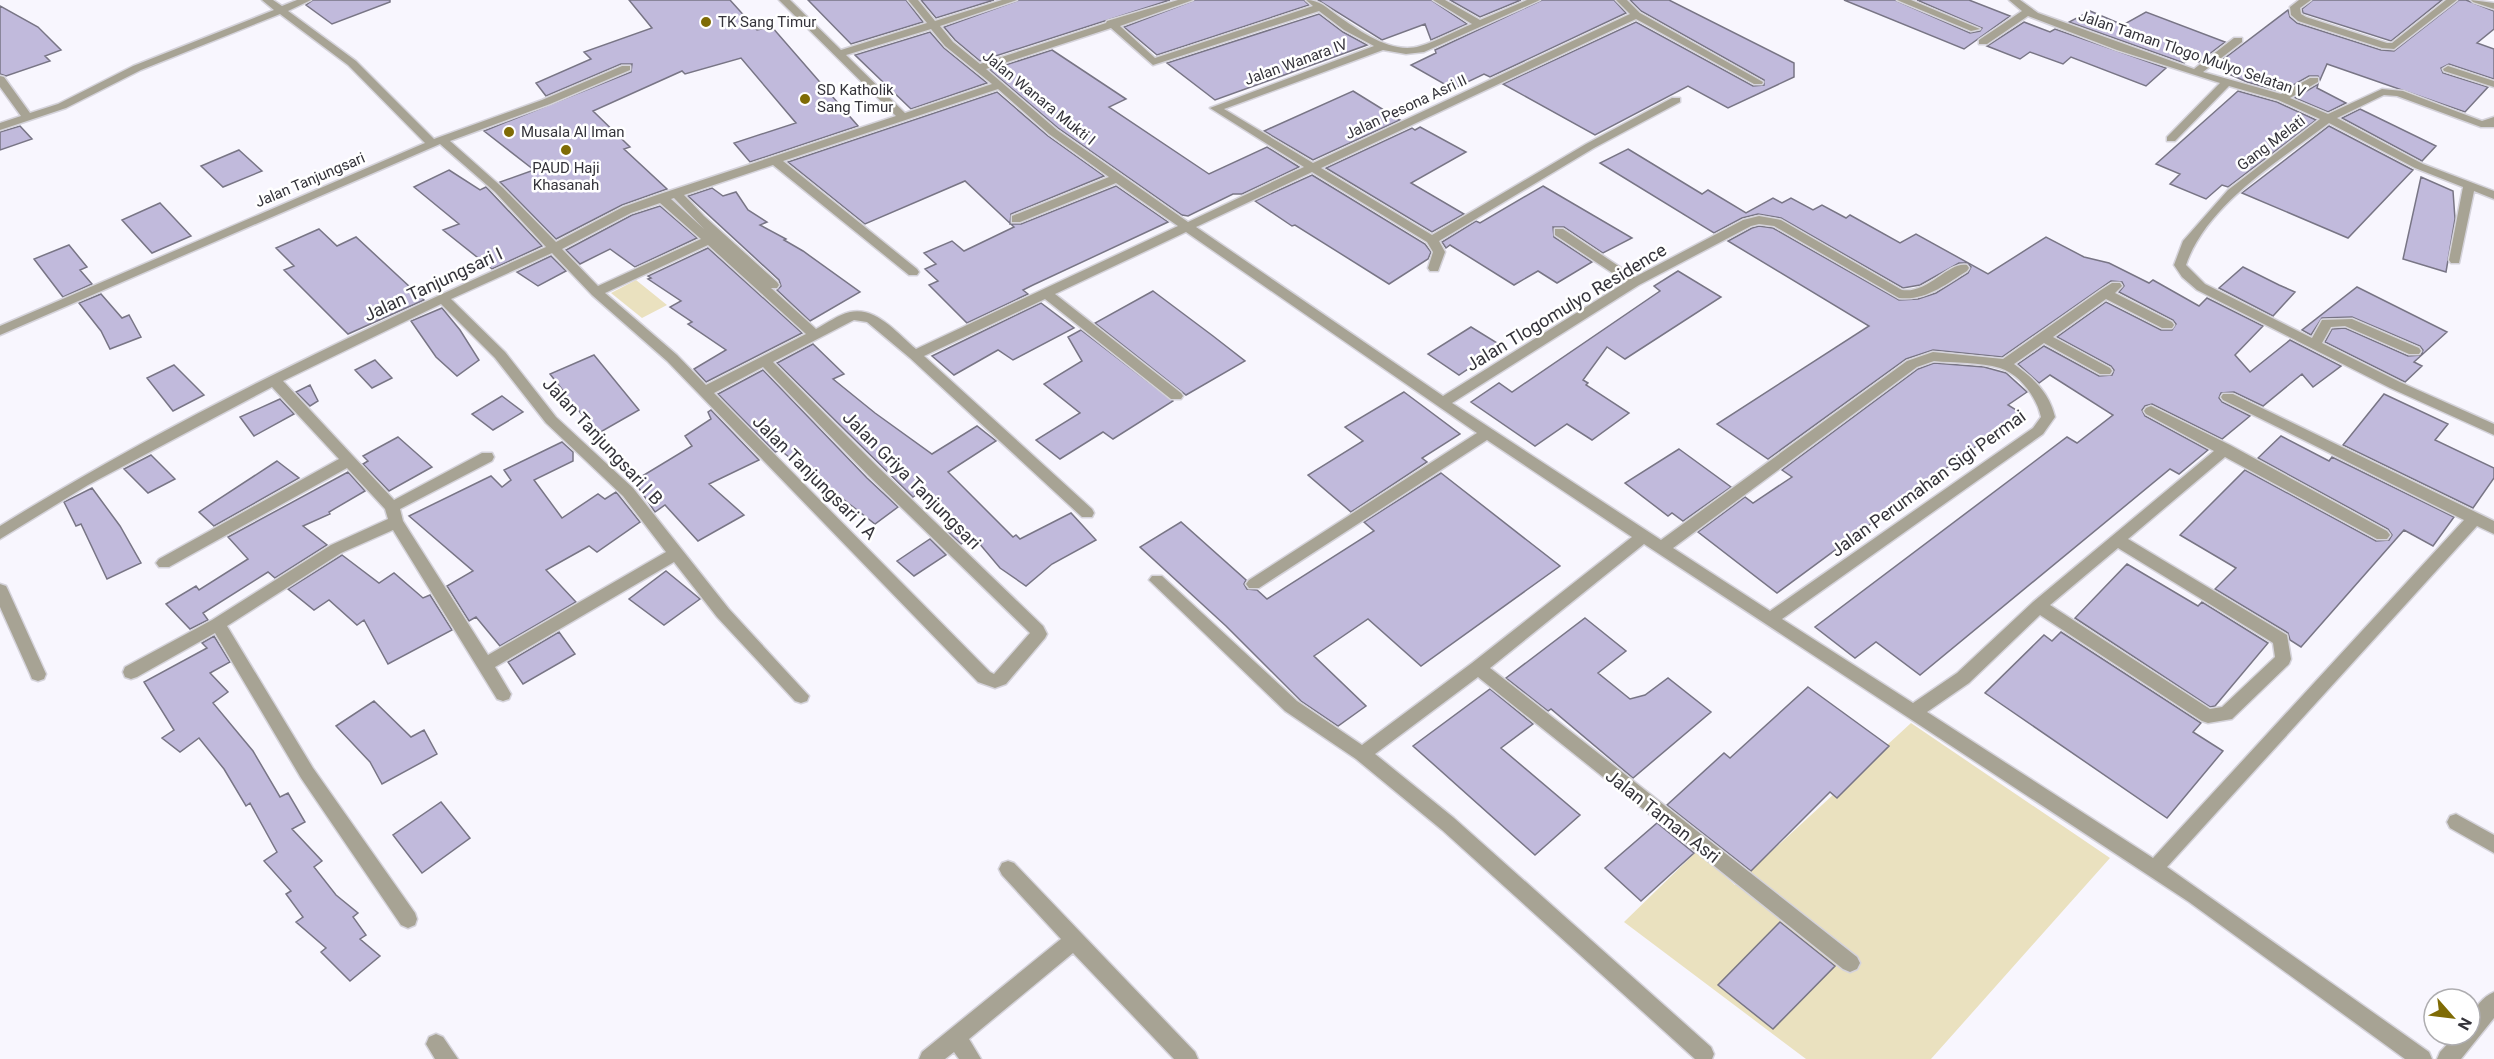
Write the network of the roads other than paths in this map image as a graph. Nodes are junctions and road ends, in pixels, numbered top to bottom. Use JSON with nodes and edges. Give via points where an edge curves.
{"nodes":[{"id":1,"x":267,"y":0,"type":"edge"},
{"id":2,"x":306,"y":0,"type":"edge"},
{"id":3,"x":784,"y":0,"type":"edge"},
{"id":4,"x":913,"y":0,"type":"edge"},
{"id":5,"x":1012,"y":0,"type":"edge"},
{"id":6,"x":1188,"y":0,"type":"edge"},
{"id":7,"x":1311,"y":0,"type":"edge"},
{"id":8,"x":1438,"y":0,"type":"edge"},
{"id":9,"x":1535,"y":0,"type":"edge"},
{"id":10,"x":1621,"y":0,"type":"edge"},
{"id":11,"x":1902,"y":0,"type":"edge"},
{"id":12,"x":2014,"y":0,"type":"edge"},
{"id":13,"x":2306,"y":0,"type":"edge"},
{"id":14,"x":2452,"y":0,"type":"edge"},
{"id":15,"x":2476,"y":0,"type":"edge"},
{"id":16,"x":2494,"y":6,"type":"edge"},
{"id":17,"x":1321,"y":8,"type":"junction"},
{"id":18,"x":279,"y":10,"type":"junction"},
{"id":19,"x":2027,"y":12,"type":"junction"},
{"id":20,"x":1636,"y":15,"type":"junction"},
{"id":21,"x":1111,"y":23,"type":"junction"},
{"id":22,"x":1479,"y":24,"type":"junction"},
{"id":23,"x":932,"y":25,"type":"junction"},
{"id":24,"x":1975,"y":29,"type":"dead end"},
{"id":25,"x":2238,"y":40,"type":"dead end"},
{"id":26,"x":1983,"y":42,"type":"dead end"},
{"id":27,"x":1381,"y":47,"type":"junction"},
{"id":28,"x":839,"y":54,"type":"junction"},
{"id":29,"x":626,"y":68,"type":"dead end"},
{"id":30,"x":979,"y":68,"type":"junction"},
{"id":31,"x":2448,"y":69,"type":"dead end"},
{"id":32,"x":2195,"y":73,"type":"junction"},
{"id":33,"x":0,"y":79,"type":"edge"},
{"id":34,"x":2314,"y":80,"type":"dead end"},
{"id":35,"x":1758,"y":82,"type":"dead end"},
{"id":36,"x":2228,"y":82,"type":"junction"},
{"id":37,"x":2494,"y":84,"type":"edge"},
{"id":38,"x":999,"y":85,"type":"junction"},
{"id":39,"x":2282,"y":98,"type":"junction"},
{"id":40,"x":1676,"y":100,"type":"dead end"},
{"id":41,"x":903,"y":117,"type":"junction"},
{"id":42,"x":28,"y":118,"type":"junction"},
{"id":43,"x":2328,"y":118,"type":"junction"},
{"id":44,"x":2494,"y":120,"type":"edge"},
{"id":45,"x":0,"y":127,"type":"edge"},
{"id":46,"x":2171,"y":139,"type":"dead end"},
{"id":47,"x":437,"y":142,"type":"junction"},
{"id":48,"x":774,"y":160,"type":"junction"},
{"id":49,"x":1312,"y":168,"type":"junction"},
{"id":50,"x":1117,"y":178,"type":"junction"},
{"id":51,"x":2469,"y":186,"type":"junction"},
{"id":52,"x":675,"y":192,"type":"junction"},
{"id":53,"x":2494,"y":195,"type":"edge"},
{"id":54,"x":661,"y":197,"type":"junction"},
{"id":55,"x":1016,"y":219,"type":"dead end"},
{"id":56,"x":1188,"y":227,"type":"junction"},
{"id":57,"x":1559,"y":232,"type":"dead end"},
{"id":58,"x":714,"y":238,"type":"junction"},
{"id":59,"x":1432,"y":240,"type":"junction"},
{"id":60,"x":552,"y":249,"type":"junction"},
{"id":61,"x":2455,"y":260,"type":"dead end"},
{"id":62,"x":1434,"y":268,"type":"dead end"},
{"id":63,"x":1963,"y":268,"type":"dead end"},
{"id":64,"x":913,"y":272,"type":"dead end"},
{"id":65,"x":1635,"y":282,"type":"junction"},
{"id":66,"x":596,"y":292,"type":"junction"},
{"id":67,"x":1045,"y":292,"type":"junction"},
{"id":68,"x":443,"y":298,"type":"junction"},
{"id":69,"x":2167,"y":325,"type":"dead end"},
{"id":70,"x":0,"y":331,"type":"edge"},
{"id":71,"x":818,"y":332,"type":"junction"},
{"id":72,"x":2043,"y":337,"type":"junction"},
{"id":73,"x":2315,"y":344,"type":"junction"},
{"id":74,"x":2414,"y":351,"type":"dead end"},
{"id":75,"x":915,"y":355,"type":"junction"},
{"id":76,"x":764,"y":360,"type":"junction"},
{"id":77,"x":2005,"y":364,"type":"junction"},
{"id":78,"x":2105,"y":371,"type":"dead end"},
{"id":79,"x":274,"y":380,"type":"junction"},
{"id":80,"x":704,"y":392,"type":"junction"},
{"id":81,"x":1176,"y":396,"type":"dead end"},
{"id":82,"x":2228,"y":397,"type":"dead end"},
{"id":83,"x":1443,"y":402,"type":"junction"},
{"id":84,"x":2151,"y":411,"type":"dead end"},
{"id":85,"x":2494,"y":430,"type":"edge"},
{"id":86,"x":1487,"y":433,"type":"junction"},
{"id":87,"x":2225,"y":449,"type":"junction"},
{"id":88,"x":487,"y":457,"type":"dead end"},
{"id":89,"x":348,"y":461,"type":"junction"},
{"id":90,"x":1088,"y":513,"type":"dead end"},
{"id":91,"x":394,"y":514,"type":"junction"},
{"id":92,"x":2475,"y":518,"type":"junction"},
{"id":93,"x":2494,"y":528,"type":"edge"},
{"id":94,"x":0,"y":533,"type":"edge"},
{"id":95,"x":2382,"y":535,"type":"dead end"},
{"id":96,"x":1642,"y":537,"type":"junction"},
{"id":97,"x":2117,"y":540,"type":"junction"},
{"id":98,"x":1659,"y":549,"type":"junction"},
{"id":99,"x":677,"y":554,"type":"junction"},
{"id":100,"x":164,"y":563,"type":"dead end"},
{"id":101,"x":1157,"y":580,"type":"dead end"},
{"id":102,"x":1254,"y":584,"type":"dead end"},
{"id":103,"x":0,"y":590,"type":"edge"},
{"id":104,"x":2039,"y":606,"type":"junction"},
{"id":105,"x":1770,"y":619,"type":"junction"},
{"id":106,"x":218,"y":624,"type":"junction"},
{"id":107,"x":1034,"y":626,"type":"joint"},
{"id":108,"x":485,"y":665,"type":"junction"},
{"id":109,"x":1478,"y":668,"type":"junction"},
{"id":110,"x":131,"y":672,"type":"dead end"},
{"id":111,"x":38,"y":674,"type":"dead end"},
{"id":112,"x":503,"y":694,"type":"dead end"},
{"id":113,"x":801,"y":696,"type":"dead end"},
{"id":114,"x":1914,"y":712,"type":"junction"},
{"id":115,"x":1362,"y":754,"type":"junction"},
{"id":116,"x":2456,"y":822,"type":"dead end"},
{"id":117,"x":2494,"y":845,"type":"edge"},
{"id":118,"x":1008,"y":869,"type":"dead end"},
{"id":119,"x":2154,"y":869,"type":"junction"},
{"id":120,"x":408,"y":919,"type":"dead end"},
{"id":121,"x":1074,"y":940,"type":"junction"},
{"id":122,"x":1850,"y":963,"type":"dead end"},
{"id":123,"x":2494,"y":1002,"type":"edge"},
{"id":124,"x":2482,"y":1017,"type":"edge"},
{"id":125,"x":955,"y":1037,"type":"junction"},
{"id":126,"x":2458,"y":1047,"type":"edge"},
{"id":127,"x":1704,"y":1054,"type":"dead end"},
{"id":128,"x":928,"y":1059,"type":"edge"},
{"id":129,"x":971,"y":1059,"type":"edge"},
{"id":130,"x":1188,"y":1059,"type":"edge"},
{"id":131,"x":2422,"y":1059,"type":"edge"},
{"id":132,"x":2447,"y":1059,"type":"edge"}],
"edges":[{"from":1,"to":18,"type":"street"},
{"from":2,"to":18,"type":"street"},
{"from":3,"to":28,"type":"street"},
{"from":4,"to":23,"type":"street","name":"Jalan Wanara Mukti I"},
{"from":5,"to":23,"type":"street"},
{"from":6,"to":21,"type":"street"},
{"from":7,"to":17,"type":"street"},
{"from":8,"to":22,"type":"street"},
{"from":9,"to":22,"type":"street"},
{"from":10,"to":20,"type":"street"},
{"from":11,"to":24,"type":"street"},
{"from":12,"to":19,"type":"street","name":"Jalan Taman Tlogo Mulyo Selatan V"},
{"from":13,"to":14,"type":"street","via":[[2295,7],[2296,15],[2302,19],[2386,46],[2394,46]]},
{"from":15,"to":16,"type":"street"},
{"from":17,"to":21,"type":"street","via":[[1153,62]]},
{"from":17,"to":27,"type":"street"},
{"from":18,"to":42,"type":"street"},
{"from":18,"to":47,"type":"street","via":[[352,63]]},
{"from":19,"to":26,"type":"street"},
{"from":19,"to":32,"type":"street","name":"Jalan Taman Tlogo Mulyo Selatan V"},
{"from":20,"to":35,"type":"street"},
{"from":20,"to":49,"type":"street","name":"Jalan Pesona Asri II"},
{"from":21,"to":30,"type":"street"},
{"from":22,"to":27,"type":"street","via":[[1415,51]]},
{"from":23,"to":28,"type":"street"},
{"from":23,"to":30,"type":"street","name":"Jalan Wanara Mukti I"},
{"from":25,"to":32,"type":"street"},
{"from":27,"to":49,"type":"street","name":"Jalan Wanara IV","via":[[1218,107]]},
{"from":28,"to":41,"type":"street"},
{"from":29,"to":47,"type":"street","name":"Jalan Tanjungsari"},
{"from":30,"to":38,"type":"street","name":"Jalan Wanara Mukti I"},
{"from":31,"to":37,"type":"street"},
{"from":32,"to":36,"type":"street","name":"Jalan Taman Tlogo Mulyo Selatan V"},
{"from":33,"to":42,"type":"street"},
{"from":34,"to":39,"type":"street"},
{"from":36,"to":39,"type":"street","name":"Jalan Taman Tlogo Mulyo Selatan V"},
{"from":36,"to":46,"type":"street"},
{"from":38,"to":41,"type":"street","name":"Jalan Tanjungsari I"},
{"from":38,"to":50,"type":"street","name":"Jalan Wanara Mukti I","via":[[1053,132]]},
{"from":39,"to":43,"type":"street","name":"Jalan Taman Tlogo Mulyo Selatan V"},
{"from":40,"to":59,"type":"street"},
{"from":41,"to":48,"type":"street","name":"Jalan Tanjungsari I"},
{"from":42,"to":45,"type":"street"},
{"from":43,"to":44,"type":"street","name":"Gang Melati","via":[[2389,91],[2481,124]]},
{"from":43,"to":51,"type":"street","name":"Jalan Taman Tlogo Mulyo Selatan V","via":[[2391,153]]},
{"from":43,"to":73,"type":"street","name":"Gang Melati","via":[[2232,192],[2187,244],[2180,265],[2200,286]]},
{"from":47,"to":60,"type":"street","via":[[499,190]]},
{"from":47,"to":70,"type":"street","name":"Jalan Tanjungsari"},
{"from":48,"to":52,"type":"street","name":"Jalan Tanjungsari I"},
{"from":48,"to":64,"type":"street"},
{"from":49,"to":56,"type":"street","name":"Jalan Pesona Asri II"},
{"from":49,"to":59,"type":"street"},
{"from":50,"to":55,"type":"street"},
{"from":50,"to":56,"type":"street","name":"Jalan Wanara Mukti I"},
{"from":51,"to":53,"type":"street","name":"Jalan Taman Tlogo Mulyo Selatan V"},
{"from":51,"to":61,"type":"street"},
{"from":52,"to":54,"type":"street","name":"Jalan Tanjungsari I"},
{"from":52,"to":58,"type":"street"},
{"from":54,"to":58,"type":"street"},
{"from":54,"to":60,"type":"street","name":"Jalan Tanjungsari I"},
{"from":56,"to":67,"type":"street","name":"Jalan Pesona Asri II"},
{"from":56,"to":83,"type":"street","name":"Jalan Wanara Mukti I"},
{"from":57,"to":65,"type":"street"},
{"from":58,"to":66,"type":"street"},
{"from":58,"to":71,"type":"street"},
{"from":59,"to":62,"type":"street","via":[[1439,252]]},
{"from":60,"to":66,"type":"street","name":"Jalan Tanjungsari I A"},
{"from":60,"to":68,"type":"street","name":"Jalan Tanjungsari I"},
{"from":63,"to":65,"type":"street","name":"Jalan Tlogomulyo Residence","via":[[1918,294],[1899,294],[1777,223],[1759,220]]},
{"from":65,"to":83,"type":"street","name":"Jalan Tlogomulyo Residence"},
{"from":66,"to":80,"type":"street","name":"Jalan Tanjungsari I A","via":[[672,358]]},
{"from":67,"to":75,"type":"street","name":"Jalan Pesona Asri II"},
{"from":67,"to":81,"type":"street"},
{"from":68,"to":79,"type":"street","name":"Jalan Tanjungsari I"},
{"from":68,"to":99,"type":"street","name":"Jalan Tanjungsari I B","via":[[500,356],[551,420],[628,492]]},
{"from":69,"to":72,"type":"street","via":[[2110,290]]},
{"from":71,"to":75,"type":"street","via":[[851,316],[863,315]]},
{"from":71,"to":76,"type":"street"},
{"from":72,"to":77,"type":"street"},
{"from":72,"to":78,"type":"street"},
{"from":73,"to":74,"type":"street","via":[[2326,323],[2347,321]]},
{"from":73,"to":85,"type":"street"},
{"from":75,"to":90,"type":"street"},
{"from":76,"to":80,"type":"street"},
{"from":76,"to":107,"type":"street","name":"Jalan Griya Tanjungsari"},
{"from":77,"to":98,"type":"street","via":[[1933,356],[1912,364]]},
{"from":77,"to":105,"type":"street","name":"Jalan Perumahan Sigi Permai","via":[[2032,384],[2044,403],[2048,417],[2038,431]]},
{"from":79,"to":89,"type":"street"},
{"from":79,"to":94,"type":"street","name":"Jalan Tanjungsari I","via":[[83,481]]},
{"from":80,"to":107,"type":"street","name":"Jalan Tanjungsari I A","via":[[984,676],[1000,679],[1039,634]]},
{"from":82,"to":92,"type":"street"},
{"from":83,"to":86,"type":"street","name":"Jalan Wanara Mukti I"},
{"from":84,"to":87,"type":"street"},
{"from":86,"to":96,"type":"street","name":"Jalan Wanara Mukti I"},
{"from":86,"to":102,"type":"street"},
{"from":87,"to":95,"type":"street"},
{"from":87,"to":97,"type":"street"},
{"from":88,"to":91,"type":"street"},
{"from":89,"to":91,"type":"street"},
{"from":89,"to":100,"type":"street"},
{"from":91,"to":106,"type":"street"},
{"from":91,"to":108,"type":"street"},
{"from":92,"to":93,"type":"street"},
{"from":92,"to":119,"type":"street"},
{"from":96,"to":98,"type":"street","name":"Jalan Wanara Mukti I"},
{"from":96,"to":109,"type":"street"},
{"from":97,"to":104,"type":"street"},
{"from":97,"to":104,"type":"street","via":[[2276,636],[2284,648],[2283,659],[2226,714],[2208,716]]},
{"from":98,"to":105,"type":"street","name":"Jalan Wanara Mukti I"},
{"from":99,"to":108,"type":"street"},
{"from":99,"to":113,"type":"street","name":"Jalan Tanjungsari I B","via":[[723,613]]},
{"from":101,"to":115,"type":"street","via":[[1291,706]]},
{"from":103,"to":111,"type":"street"},
{"from":104,"to":114,"type":"street","via":[[1964,678]]},
{"from":105,"to":114,"type":"street","name":"Jalan Wanara Mukti I"},
{"from":106,"to":110,"type":"street"},
{"from":106,"to":120,"type":"street","via":[[307,773]]},
{"from":108,"to":112,"type":"street"},
{"from":109,"to":115,"type":"street"},
{"from":109,"to":122,"type":"street","name":"Jalan Taman Asri"},
{"from":114,"to":119,"type":"street","name":"Jalan Wanara Mukti I"},
{"from":115,"to":127,"type":"street","via":[[1448,824]]},
{"from":116,"to":117,"type":"street"},
{"from":118,"to":121,"type":"street"},
{"from":119,"to":131,"type":"street","name":"Jalan Wanara Mukti I"},
{"from":121,"to":125,"type":"street"},
{"from":121,"to":130,"type":"street"},
{"from":123,"to":124,"type":"street"},
{"from":125,"to":128,"type":"street"},
{"from":125,"to":129,"type":"street"},
{"from":126,"to":132,"type":"street"}]}
